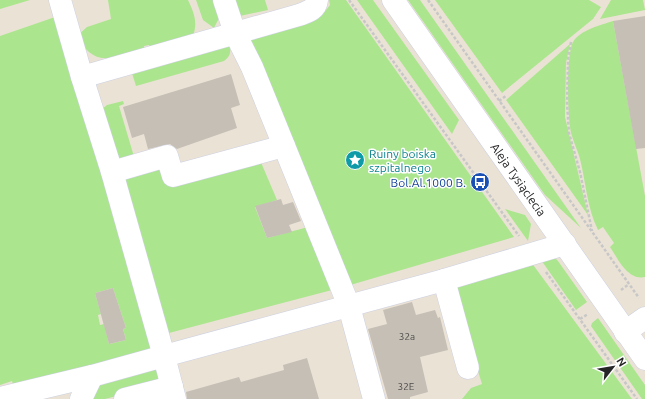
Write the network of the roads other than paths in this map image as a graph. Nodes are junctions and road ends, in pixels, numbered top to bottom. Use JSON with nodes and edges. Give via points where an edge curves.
{"nodes":[{"id":1,"x":60,"y":0,"type":"edge"},
{"id":2,"x":224,"y":0,"type":"edge"},
{"id":3,"x":317,"y":0,"type":"edge"},
{"id":4,"x":393,"y":0,"type":"edge"},
{"id":5,"x":235,"y":33,"type":"junction"},
{"id":6,"x":82,"y":77,"type":"junction"},
{"id":7,"x":284,"y":146,"type":"junction"},
{"id":8,"x":112,"y":172,"type":"junction"},
{"id":9,"x":565,"y":244,"type":"junction"},
{"id":10,"x":444,"y":280,"type":"junction"},
{"id":11,"x":349,"y":306,"type":"junction"},
{"id":12,"x":642,"y":308,"type":"edge"},
{"id":13,"x":625,"y":332,"type":"junction"},
{"id":14,"x":164,"y":356,"type":"junction"},
{"id":15,"x":645,"y":359,"type":"edge"},
{"id":16,"x":468,"y":368,"type":"dead end"},
{"id":17,"x":92,"y":376,"type":"junction"},
{"id":18,"x":174,"y":393,"type":"edge"},
{"id":19,"x":0,"y":398,"type":"edge"},
{"id":20,"x":64,"y":399,"type":"edge"},
{"id":21,"x":80,"y":399,"type":"edge"},
{"id":22,"x":125,"y":399,"type":"edge"},
{"id":23,"x":374,"y":399,"type":"edge"}],
"edges":[{"from":1,"to":6,"type":"street"},
{"from":2,"to":5,"type":"street"},
{"from":3,"to":5,"type":"street","via":[[316,5],[305,12]]},
{"from":4,"to":9,"type":"street","name":"Aleja Tysiąclecia"},
{"from":5,"to":6,"type":"street"},
{"from":5,"to":7,"type":"street","via":[[252,67]]},
{"from":6,"to":8,"type":"street"},
{"from":7,"to":8,"type":"street","via":[[173,176],[167,156]]},
{"from":7,"to":11,"type":"street"},
{"from":8,"to":14,"type":"street"},
{"from":9,"to":10,"type":"street"},
{"from":9,"to":13,"type":"street","name":"Aleja Tysiąclecia"},
{"from":10,"to":11,"type":"street"},
{"from":10,"to":16,"type":"street"},
{"from":11,"to":14,"type":"street"},
{"from":11,"to":23,"type":"street"},
{"from":12,"to":13,"type":"street"},
{"from":13,"to":15,"type":"street","name":"Aleja Tysiąclecia"},
{"from":14,"to":17,"type":"street"},
{"from":14,"to":18,"type":"street"},
{"from":17,"to":19,"type":"street"},
{"from":17,"to":20,"type":"street"},
{"from":17,"to":21,"type":"street"},
{"from":18,"to":22,"type":"street"}]}
